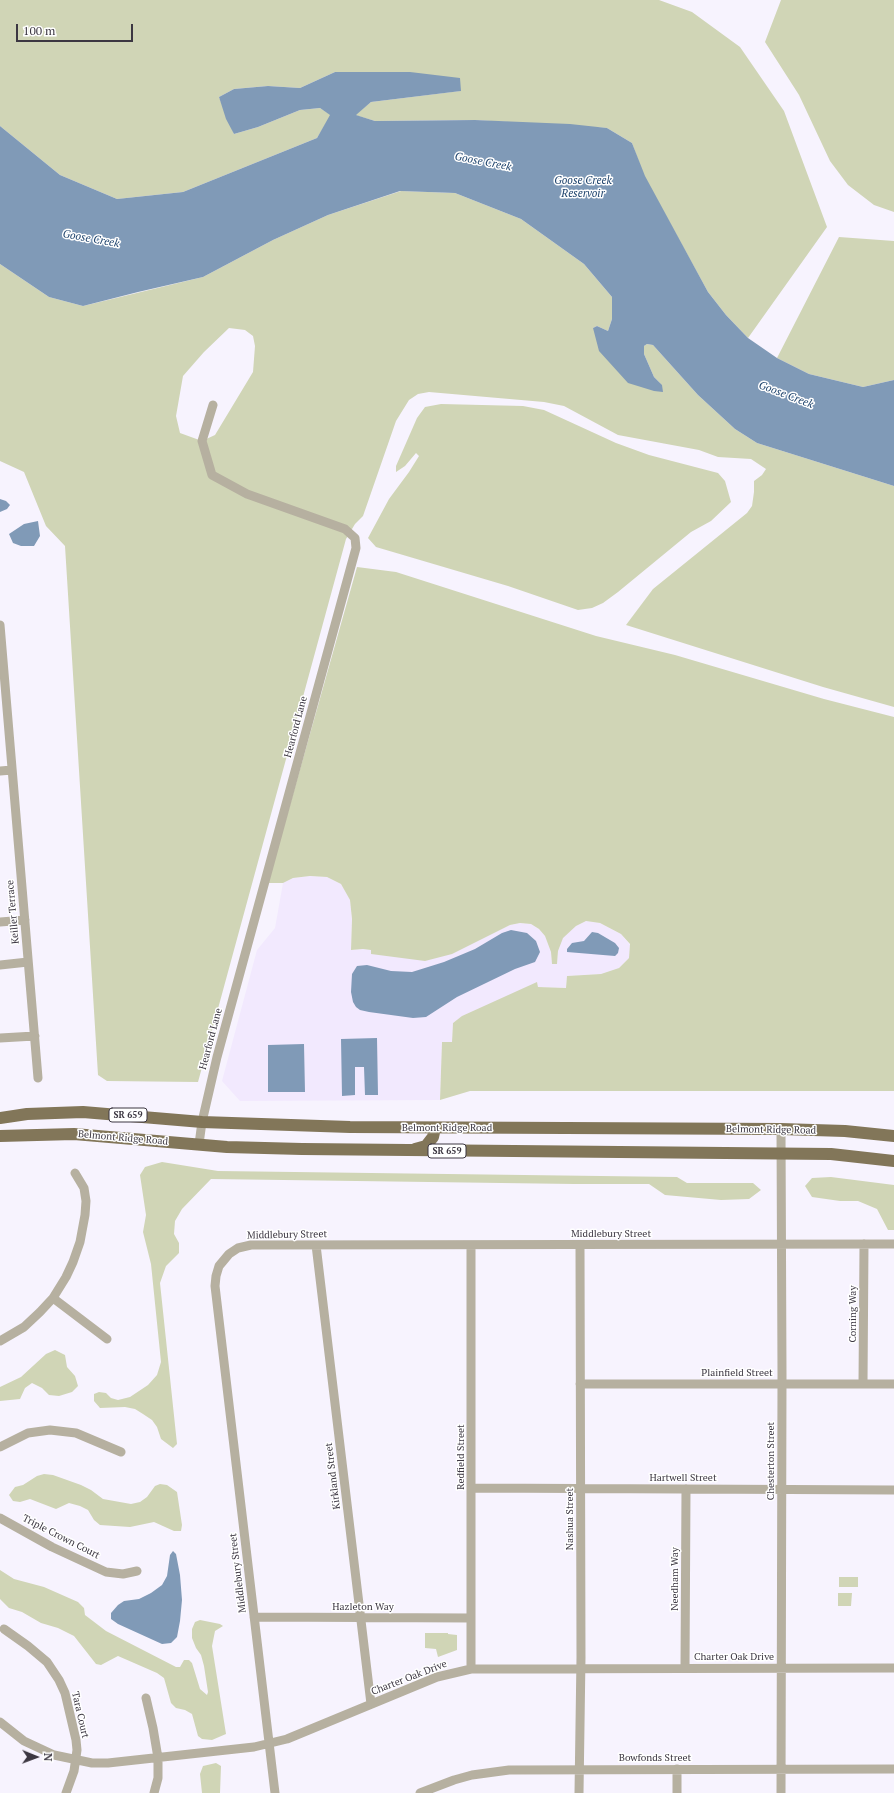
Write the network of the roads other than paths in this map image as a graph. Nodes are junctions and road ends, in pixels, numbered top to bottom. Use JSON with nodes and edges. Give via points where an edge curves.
{"nodes":[{"id":1,"x":213,"y":405,"type":"dead end"},
{"id":2,"x":0,"y":625,"type":"edge"},
{"id":3,"x":0,"y":770,"type":"edge"},
{"id":4,"x":12,"y":770,"type":"junction"},
{"id":5,"x":25,"y":920,"type":"junction"},
{"id":6,"x":0,"y":922,"type":"edge"},
{"id":7,"x":28,"y":962,"type":"junction"},
{"id":8,"x":0,"y":965,"type":"edge"},
{"id":9,"x":34,"y":1036,"type":"junction"},
{"id":10,"x":0,"y":1038,"type":"edge"},
{"id":11,"x":38,"y":1078,"type":"dead end"},
{"id":12,"x":0,"y":1118,"type":"edge"},
{"id":13,"x":202,"y":1122,"type":"junction"},
{"id":14,"x":435,"y":1128,"type":"junction"},
{"id":15,"x":781,"y":1129,"type":"junction"},
{"id":16,"x":0,"y":1136,"type":"edge"},
{"id":17,"x":894,"y":1136,"type":"edge"},
{"id":18,"x":199,"y":1144,"type":"junction"},
{"id":19,"x":406,"y":1151,"type":"junction"},
{"id":20,"x":781,"y":1153,"type":"junction"},
{"id":21,"x":894,"y":1161,"type":"edge"},
{"id":22,"x":75,"y":1173,"type":"dead end"},
{"id":23,"x":782,"y":1244,"type":"junction"},
{"id":24,"x":864,"y":1244,"type":"junction"},
{"id":25,"x":894,"y":1244,"type":"edge"},
{"id":26,"x":316,"y":1245,"type":"junction"},
{"id":27,"x":471,"y":1245,"type":"junction"},
{"id":28,"x":580,"y":1246,"type":"junction"},
{"id":29,"x":53,"y":1298,"type":"junction"},
{"id":30,"x":107,"y":1339,"type":"dead end"},
{"id":31,"x":0,"y":1341,"type":"edge"},
{"id":32,"x":580,"y":1384,"type":"junction"},
{"id":33,"x":782,"y":1384,"type":"junction"},
{"id":34,"x":864,"y":1384,"type":"junction"},
{"id":35,"x":894,"y":1384,"type":"edge"},
{"id":36,"x":0,"y":1447,"type":"edge"},
{"id":37,"x":121,"y":1452,"type":"dead end"},
{"id":38,"x":472,"y":1488,"type":"junction"},
{"id":39,"x":581,"y":1488,"type":"junction"},
{"id":40,"x":686,"y":1489,"type":"junction"},
{"id":41,"x":782,"y":1490,"type":"junction"},
{"id":42,"x":894,"y":1490,"type":"edge"},
{"id":43,"x":0,"y":1518,"type":"edge"},
{"id":44,"x":137,"y":1571,"type":"dead end"},
{"id":45,"x":254,"y":1617,"type":"junction"},
{"id":46,"x":361,"y":1618,"type":"junction"},
{"id":47,"x":471,"y":1618,"type":"junction"},
{"id":48,"x":4,"y":1629,"type":"dead end"},
{"id":49,"x":580,"y":1668,"type":"junction"},
{"id":50,"x":685,"y":1668,"type":"junction"},
{"id":51,"x":781,"y":1668,"type":"junction"},
{"id":52,"x":894,"y":1668,"type":"edge"},
{"id":53,"x":471,"y":1669,"type":"junction"},
{"id":54,"x":146,"y":1698,"type":"dead end"},
{"id":55,"x":371,"y":1704,"type":"junction"},
{"id":56,"x":0,"y":1722,"type":"edge"},
{"id":57,"x":269,"y":1744,"type":"junction"},
{"id":58,"x":158,"y":1758,"type":"junction"},
{"id":59,"x":76,"y":1760,"type":"junction"},
{"id":60,"x":580,"y":1769,"type":"junction"},
{"id":61,"x":677,"y":1769,"type":"junction"},
{"id":62,"x":780,"y":1769,"type":"junction"},
{"id":63,"x":894,"y":1769,"type":"edge"},
{"id":64,"x":66,"y":1793,"type":"edge"},
{"id":65,"x":154,"y":1793,"type":"edge"},
{"id":66,"x":275,"y":1793,"type":"edge"},
{"id":67,"x":420,"y":1793,"type":"edge"},
{"id":68,"x":579,"y":1793,"type":"edge"},
{"id":69,"x":677,"y":1793,"type":"edge"},
{"id":70,"x":781,"y":1793,"type":"edge"}],
"edges":[{"from":1,"to":13,"type":"street","name":"Hearford Lane","via":[[202,441],[212,475],[248,494],[345,529],[355,538],[356,548],[221,1042]]},
{"from":2,"to":4,"type":"street","name":"Keiller Terrace"},
{"from":3,"to":4,"type":"street"},
{"from":4,"to":5,"type":"street","name":"Keiller Terrace"},
{"from":5,"to":6,"type":"street"},
{"from":5,"to":7,"type":"street","name":"Keiller Terrace"},
{"from":7,"to":8,"type":"street"},
{"from":7,"to":9,"type":"street","name":"Keiller Terrace"},
{"from":9,"to":10,"type":"street"},
{"from":9,"to":11,"type":"street","name":"Keiller Terrace"},
{"from":12,"to":13,"type":"main road","name":"Belmont Ridge Road","number":"SR 659","via":[[27,1114],[83,1112]]},
{"from":13,"to":14,"type":"main road","name":"Belmont Ridge Road","number":"SR 659","via":[[350,1128]]},
{"from":13,"to":18,"type":"street","name":"Hearford Lane"},
{"from":14,"to":15,"type":"main road","name":"Belmont Ridge Road","number":"SR 659"},
{"from":14,"to":19,"type":"main road","via":[[433,1137],[426,1146]]},
{"from":15,"to":17,"type":"main road","name":"Belmont Ridge Road","number":"SR 659"},
{"from":15,"to":20,"type":"street","name":"Chesterton Street"},
{"from":16,"to":18,"type":"main road","name":"Belmont Ridge Road","number":"SR 659","via":[[74,1134]]},
{"from":18,"to":19,"type":"main road","name":"Belmont Ridge Road","number":"SR 659","via":[[302,1150]]},
{"from":19,"to":20,"type":"main road","name":"Belmont Ridge Road","number":"SR 659"},
{"from":20,"to":21,"type":"main road","name":"Belmont Ridge Road","number":"SR 659","via":[[831,1154]]},
{"from":20,"to":23,"type":"street","name":"Chesterton Street"},
{"from":22,"to":29,"type":"street","via":[[84,1188],[85,1215],[73,1262]]},
{"from":23,"to":24,"type":"street","name":"Middlebury Street"},
{"from":23,"to":28,"type":"street","name":"Middlebury Street"},
{"from":23,"to":33,"type":"street","name":"Chesterton Street"},
{"from":24,"to":25,"type":"street","name":"Middlebury Street"},
{"from":24,"to":34,"type":"street","name":"Corning Way"},
{"from":26,"to":27,"type":"street","name":"Middlebury Street"},
{"from":26,"to":45,"type":"street","name":"Middlebury Street","via":[[243,1247],[225,1257],[216,1276],[215,1286]]},
{"from":26,"to":46,"type":"street","name":"Kirkland Street"},
{"from":27,"to":28,"type":"street","name":"Middlebury Street"},
{"from":27,"to":38,"type":"street","name":"Redfield Street"},
{"from":28,"to":32,"type":"street","name":"Nashua Street"},
{"from":29,"to":30,"type":"street"},
{"from":29,"to":31,"type":"street","via":[[24,1327]]},
{"from":32,"to":33,"type":"street","name":"Plainfield Street"},
{"from":32,"to":39,"type":"street","name":"Nashua Street"},
{"from":33,"to":34,"type":"street","name":"Plainfield Street"},
{"from":33,"to":41,"type":"street","name":"Chesterton Street"},
{"from":34,"to":35,"type":"street","name":"Plainfield Street"},
{"from":36,"to":37,"type":"street","via":[[28,1433],[50,1430],[76,1433]]},
{"from":38,"to":39,"type":"street","name":"Hartwell Street"},
{"from":38,"to":47,"type":"street","name":"Redfield Street"},
{"from":39,"to":40,"type":"street","name":"Hartwell Street"},
{"from":39,"to":49,"type":"street","name":"Nashua Street"},
{"from":40,"to":41,"type":"street","name":"Hartwell Street"},
{"from":40,"to":50,"type":"street","name":"Needham Way"},
{"from":41,"to":42,"type":"street","name":"Hartwell Street"},
{"from":41,"to":51,"type":"street","name":"Chesterton Street"},
{"from":43,"to":44,"type":"street","name":"Triple Crown Court","via":[[52,1547],[106,1572],[123,1574]]},
{"from":45,"to":46,"type":"street","name":"Hazleton Way"},
{"from":45,"to":57,"type":"street","name":"Middlebury Street"},
{"from":46,"to":47,"type":"street","name":"Hazleton Way"},
{"from":46,"to":55,"type":"street","name":"Kirkland Street"},
{"from":47,"to":53,"type":"street","name":"Redfield Street"},
{"from":48,"to":59,"type":"street","name":"Tara Court","via":[[40,1655],[58,1680],[69,1708],[76,1740]]},
{"from":49,"to":50,"type":"street","name":"Charter Oak Drive"},
{"from":49,"to":53,"type":"street","name":"Charter Oak Drive"},
{"from":49,"to":60,"type":"street","name":"Nashua Street"},
{"from":50,"to":51,"type":"street","name":"Charter Oak Drive"},
{"from":51,"to":52,"type":"street","name":"Charter Oak Drive"},
{"from":51,"to":62,"type":"street","name":"Chesterton Street"},
{"from":53,"to":55,"type":"street","name":"Charter Oak Drive","via":[[437,1677]]},
{"from":54,"to":58,"type":"street"},
{"from":55,"to":57,"type":"street","name":"Charter Oak Drive"},
{"from":56,"to":59,"type":"street","name":"Charter Oak Drive","via":[[34,1746],[54,1755]]},
{"from":57,"to":58,"type":"street","name":"Charter Oak Drive"},
{"from":57,"to":66,"type":"street","name":"Middlebury Street"},
{"from":58,"to":59,"type":"street","name":"Charter Oak Drive","via":[[108,1763]]},
{"from":58,"to":65,"type":"street","via":[[158,1778]]},
{"from":59,"to":64,"type":"street","name":"Tara Court"},
{"from":60,"to":61,"type":"street","name":"Bowfonds Street"},
{"from":60,"to":67,"type":"street","name":"Bowfonds Street","via":[[490,1771],[454,1780]]},
{"from":60,"to":68,"type":"street","name":"Nashua Street"},
{"from":61,"to":62,"type":"street","name":"Bowfonds Street"},
{"from":61,"to":69,"type":"street"},
{"from":62,"to":63,"type":"street","name":"Bowfonds Street"},
{"from":62,"to":70,"type":"street","name":"Chesterton Street"}]}
